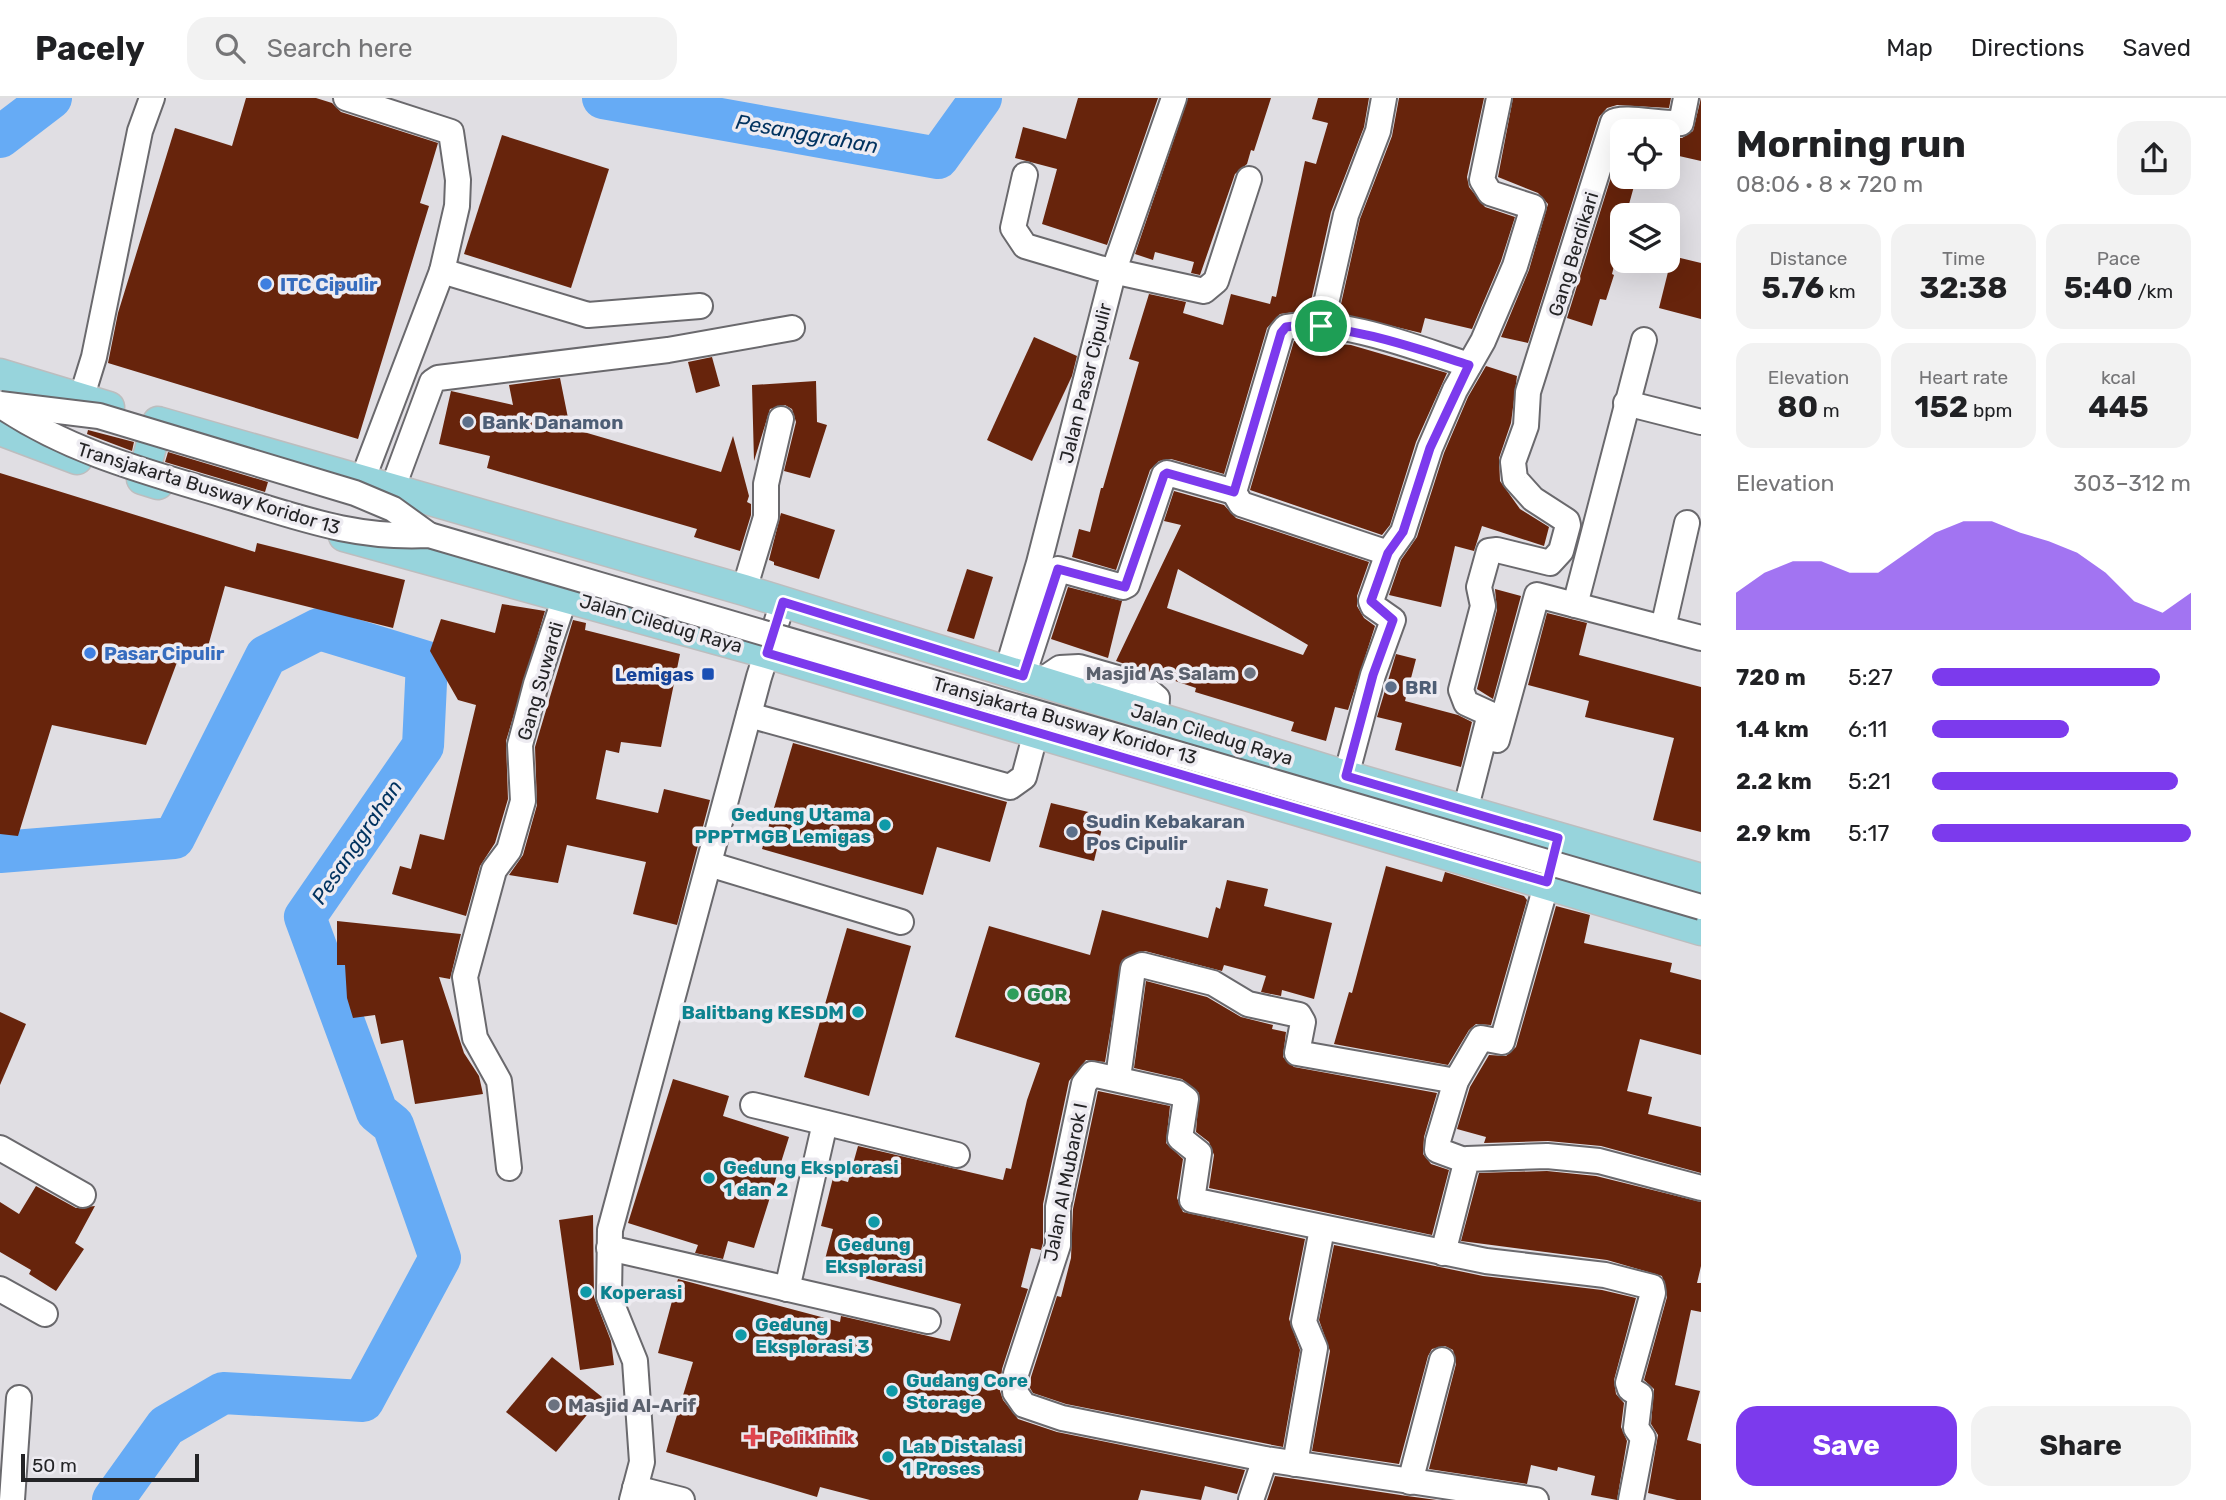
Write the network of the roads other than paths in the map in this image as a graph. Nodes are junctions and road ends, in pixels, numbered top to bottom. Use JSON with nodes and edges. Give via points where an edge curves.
{"nodes":[{"id":1,"x":152,"y":98,"type":"edge"},
{"id":2,"x":346,"y":98,"type":"edge"},
{"id":3,"x":1174,"y":98,"type":"edge"},
{"id":4,"x":1384,"y":98,"type":"edge"},
{"id":5,"x":1499,"y":98,"type":"edge"},
{"id":6,"x":1690,"y":112,"type":"edge"},
{"id":7,"x":1025,"y":175,"type":"dead end"},
{"id":8,"x":1249,"y":179,"type":"dead end"},
{"id":9,"x":1114,"y":270,"type":"junction"},
{"id":10,"x":442,"y":271,"type":"junction"},
{"id":11,"x":700,"y":306,"type":"dead end"},
{"id":12,"x":1321,"y":326,"type":"junction"},
{"id":13,"x":792,"y":328,"type":"dead end"},
{"id":14,"x":1644,"y":340,"type":"dead end"},
{"id":15,"x":1469,"y":365,"type":"junction"},
{"id":16,"x":0,"y":374,"type":"edge"},
{"id":17,"x":95,"y":403,"type":"joint"},
{"id":18,"x":1626,"y":403,"type":"junction"},
{"id":19,"x":0,"y":405,"type":"edge"},
{"id":20,"x":781,"y":419,"type":"dead end"},
{"id":21,"x":1701,"y":422,"type":"edge"},
{"id":22,"x":0,"y":430,"type":"edge"},
{"id":23,"x":77,"y":459,"type":"dead end"},
{"id":24,"x":362,"y":481,"type":"junction"},
{"id":25,"x":392,"y":490,"type":"junction"},
{"id":26,"x":1234,"y":492,"type":"junction"},
{"id":27,"x":1687,"y":523,"type":"dead end"},
{"id":28,"x":429,"y":535,"type":"junction"},
{"id":29,"x":1388,"y":553,"type":"junction"},
{"id":30,"x":1049,"y":566,"type":"junction"},
{"id":31,"x":744,"y":590,"type":"junction"},
{"id":32,"x":565,"y":597,"type":"junction"},
{"id":33,"x":783,"y":602,"type":"junction"},
{"id":34,"x":1575,"y":605,"type":"junction"},
{"id":35,"x":1663,"y":628,"type":"junction"},
{"id":36,"x":1701,"y":638,"type":"edge"},
{"id":37,"x":767,"y":653,"type":"junction"},
{"id":38,"x":1024,"y":676,"type":"junction"},
{"id":39,"x":1117,"y":691,"type":"junction"},
{"id":40,"x":749,"y":715,"type":"junction"},
{"id":41,"x":1036,"y":732,"type":"junction"},
{"id":42,"x":1100,"y":751,"type":"junction"},
{"id":43,"x":1346,"y":776,"type":"junction"},
{"id":44,"x":1471,"y":812,"type":"junction"},
{"id":45,"x":1558,"y":838,"type":"junction"},
{"id":46,"x":709,"y":864,"type":"junction"},
{"id":47,"x":1701,"y":879,"type":"edge"},
{"id":48,"x":1547,"y":882,"type":"junction"},
{"id":49,"x":1701,"y":907,"type":"edge"},
{"id":50,"x":901,"y":922,"type":"dead end"},
{"id":51,"x":1701,"y":930,"type":"edge"},
{"id":52,"x":1118,"y":1078,"type":"junction"},
{"id":53,"x":1456,"y":1081,"type":"junction"},
{"id":54,"x":753,"y":1105,"type":"dead end"},
{"id":55,"x":825,"y":1123,"type":"junction"},
{"id":56,"x":0,"y":1148,"type":"edge"},
{"id":57,"x":957,"y":1155,"type":"dead end"},
{"id":58,"x":1464,"y":1160,"type":"junction"},
{"id":59,"x":509,"y":1168,"type":"dead end"},
{"id":60,"x":1701,"y":1188,"type":"edge"},
{"id":61,"x":83,"y":1195,"type":"dead end"},
{"id":62,"x":1322,"y":1229,"type":"junction"},
{"id":63,"x":609,"y":1248,"type":"junction"},
{"id":64,"x":1443,"y":1253,"type":"junction"},
{"id":65,"x":0,"y":1289,"type":"edge"},
{"id":66,"x":787,"y":1289,"type":"junction"},
{"id":67,"x":45,"y":1314,"type":"dead end"},
{"id":68,"x":928,"y":1321,"type":"dead end"},
{"id":69,"x":1442,"y":1360,"type":"dead end"},
{"id":70,"x":19,"y":1398,"type":"dead end"},
{"id":71,"x":1265,"y":1459,"type":"junction"},
{"id":72,"x":1295,"y":1464,"type":"junction"},
{"id":73,"x":1409,"y":1482,"type":"junction"},
{"id":74,"x":634,"y":1494,"type":"edge"},
{"id":75,"x":12,"y":1500,"type":"edge"},
{"id":76,"x":682,"y":1500,"type":"edge"},
{"id":77,"x":1251,"y":1500,"type":"edge"},
{"id":78,"x":1536,"y":1500,"type":"edge"},
{"id":79,"x":1631,"y":1500,"type":"edge"}],
"edges":[{"from":1,"to":17,"type":"street","via":[[140,131],[94,357]]},
{"from":2,"to":10,"type":"street","via":[[451,132],[457,206]]},
{"from":3,"to":9,"type":"street","name":"Jalan Pasar Cipulir"},
{"from":4,"to":12,"type":"street","via":[[1378,131],[1346,215]]},
{"from":5,"to":15,"type":"street","via":[[1482,180],[1490,192],[1533,207],[1525,240]]},
{"from":6,"to":44,"type":"street","name":"Gang Berdikari","via":[[1678,124],[1623,118],[1613,122],[1528,392],[1513,471],[1519,487],[1568,525],[1561,551],[1550,563],[1497,550],[1489,551],[1485,559],[1479,587],[1483,606],[1461,690],[1466,703],[1490,714]]},
{"from":7,"to":9,"type":"street","via":[[1014,211],[1018,240],[1044,253]]},
{"from":8,"to":9,"type":"street","via":[[1219,272],[1208,290]]},
{"from":9,"to":30,"type":"street","name":"Jalan Pasar Cipulir"},
{"from":10,"to":11,"type":"street","via":[[588,315]]},
{"from":10,"to":24,"type":"street"},
{"from":12,"to":15,"type":"street"},
{"from":12,"to":26,"type":"street","via":[[1286,327],[1281,333]]},
{"from":13,"to":25,"type":"street","via":[[668,350],[438,378],[432,382]]},
{"from":14,"to":18,"type":"street"},
{"from":15,"to":29,"type":"street","via":[[1430,448],[1403,532]]},
{"from":16,"to":17,"type":"main road"},
{"from":18,"to":21,"type":"street"},
{"from":18,"to":34,"type":"street"},
{"from":19,"to":28,"type":"street","name":"Transjakarta Busway Koridor 13","bridge":true,"via":[[99,416],[355,493],[393,509]]},
{"from":19,"to":28,"type":"street","name":"Transjakarta Busway Koridor 13","bridge":true,"via":[[37,431],[171,480],[346,531],[388,537]]},
{"from":20,"to":31,"type":"street","via":[[766,484],[766,517]]},
{"from":22,"to":23,"type":"main road"},
{"from":24,"to":25,"type":"main road","name":"Jalan Ciledug Raya"},
{"from":24,"to":32,"type":"main road","name":"Jalan Ciledug Raya","via":[[158,422],[142,480]]},
{"from":25,"to":31,"type":"main road","name":"Jalan Ciledug Raya"},
{"from":26,"to":29,"type":"street","via":[[1241,504]]},
{"from":26,"to":30,"type":"street","via":[[1167,473],[1125,587]]},
{"from":27,"to":35,"type":"street"},
{"from":28,"to":49,"type":"street","name":"Transjakarta Busway Koridor 13","bridge":true},
{"from":29,"to":43,"type":"street","via":[[1371,601],[1393,620]]},
{"from":30,"to":38,"type":"street","name":"Jalan Pasar Cipulir"},
{"from":31,"to":33,"type":"main road","name":"Jalan Ciledug Raya"},
{"from":32,"to":37,"type":"main road","name":"Jalan Ciledug Raya"},
{"from":32,"to":59,"type":"street","name":"Gang Suwardi","via":[[520,745],[523,802],[509,850],[494,870],[465,977],[475,1038],[499,1081]]},
{"from":33,"to":37,"type":"street"},
{"from":33,"to":38,"type":"main road","name":"Jalan Ciledug Raya"},
{"from":34,"to":35,"type":"street"},
{"from":34,"to":44,"type":"street","via":[[1537,595]]},
{"from":35,"to":36,"type":"street"},
{"from":37,"to":40,"type":"street"},
{"from":37,"to":41,"type":"main road","name":"Jalan Ciledug Raya"},
{"from":38,"to":39,"type":"main road","name":"Jalan Ciledug Raya"},
{"from":39,"to":42,"type":"main road"},
{"from":39,"to":43,"type":"main road","name":"Jalan Ciledug Raya","via":[[1156,716]]},
{"from":40,"to":41,"type":"street","via":[[1010,787],[1024,777]]},
{"from":40,"to":46,"type":"street"},
{"from":41,"to":42,"type":"main road","name":"Jalan Ciledug Raya"},
{"from":42,"to":48,"type":"main road","name":"Jalan Ciledug Raya"},
{"from":43,"to":44,"type":"main road","name":"Jalan Ciledug Raya"},
{"from":44,"to":45,"type":"main road","name":"Jalan Ciledug Raya"},
{"from":45,"to":47,"type":"main road","name":"Jalan Ciledug Raya"},
{"from":45,"to":48,"type":"main road"},
{"from":46,"to":50,"type":"street"},
{"from":46,"to":63,"type":"street"},
{"from":48,"to":51,"type":"main road","name":"Jalan Ciledug Raya"},
{"from":48,"to":53,"type":"street","via":[[1502,1042],[1481,1038]]},
{"from":52,"to":53,"type":"street","via":[[1133,969],[1142,965],[1213,983],[1248,1004],[1299,1015],[1303,1022],[1297,1052]]},
{"from":52,"to":62,"type":"street","via":[[1186,1099],[1180,1138],[1199,1153],[1191,1200]]},
{"from":52,"to":71,"type":"street","name":"Jalan Al Mubarok I","via":[[1092,1074],[1084,1084],[1058,1207],[1058,1245],[1016,1374],[1015,1392],[1024,1405],[1062,1418]]},
{"from":53,"to":58,"type":"street","via":[[1437,1150]]},
{"from":54,"to":55,"type":"street"},
{"from":55,"to":57,"type":"street"},
{"from":55,"to":66,"type":"street"},
{"from":56,"to":61,"type":"street"},
{"from":58,"to":60,"type":"street","via":[[1547,1156],[1599,1161]]},
{"from":58,"to":64,"type":"street"},
{"from":62,"to":64,"type":"street"},
{"from":62,"to":72,"type":"street","via":[[1304,1322],[1315,1348]]},
{"from":63,"to":66,"type":"street"},
{"from":63,"to":74,"type":"street","via":[[609,1297],[635,1361],[642,1462]]},
{"from":64,"to":79,"type":"street","via":[[1605,1275],[1652,1286],[1628,1383],[1640,1395],[1636,1428],[1643,1438]]},
{"from":65,"to":67,"type":"street"},
{"from":66,"to":68,"type":"street"},
{"from":69,"to":73,"type":"street"},
{"from":70,"to":75,"type":"street"},
{"from":71,"to":72,"type":"street","name":"Jalan Al Mubarok I"},
{"from":71,"to":77,"type":"street"},
{"from":72,"to":73,"type":"street","name":"Jalan Al Mubarok I"},
{"from":73,"to":78,"type":"street","name":"Jalan Al Mubarok I"},
{"from":74,"to":76,"type":"street"}]}
